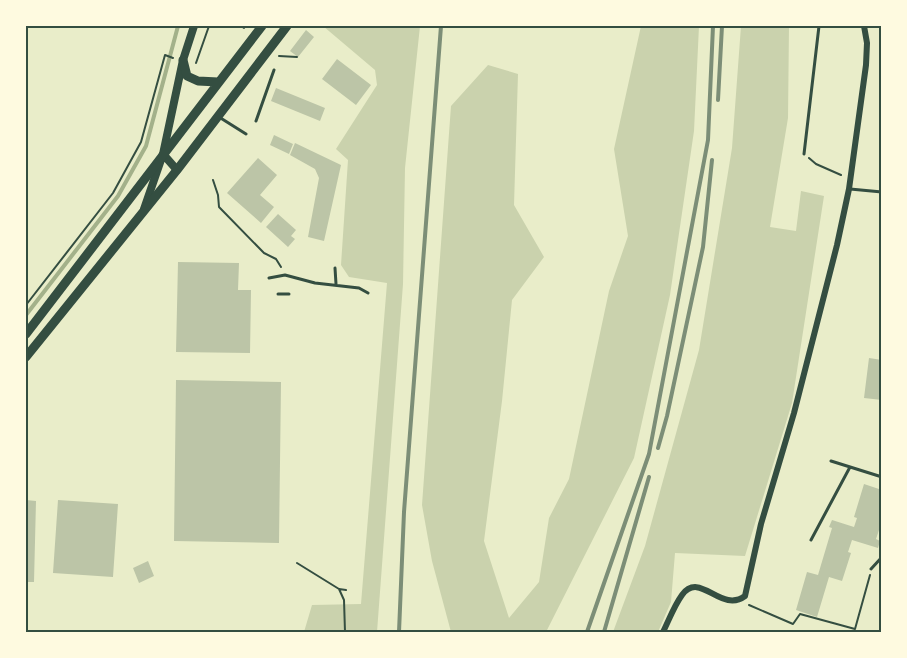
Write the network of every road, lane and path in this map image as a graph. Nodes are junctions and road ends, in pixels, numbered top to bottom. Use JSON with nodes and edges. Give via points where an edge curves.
{"nodes":[{"id":1,"x":194,"y":26,"type":"edge"},
{"id":2,"x":209,"y":26,"type":"edge"},
{"id":3,"x":262,"y":26,"type":"edge"},
{"id":4,"x":287,"y":26,"type":"edge"},
{"id":5,"x":819,"y":26,"type":"edge"},
{"id":6,"x":864,"y":26,"type":"edge"},
{"id":7,"x":279,"y":56,"type":"dead end"},
{"id":8,"x":297,"y":57,"type":"dead end"},
{"id":9,"x":178,"y":59,"type":"junction"},
{"id":10,"x":195,"y":66,"type":"dead end"},
{"id":11,"x":274,"y":70,"type":"dead end"},
{"id":12,"x":218,"y":82,"type":"junction"},
{"id":13,"x":218,"y":116,"type":"junction"},
{"id":14,"x":256,"y":121,"type":"dead end"},
{"id":15,"x":246,"y":135,"type":"dead end"},
{"id":16,"x":163,"y":154,"type":"junction"},
{"id":17,"x":804,"y":154,"type":"joint"},
{"id":18,"x":177,"y":171,"type":"junction"},
{"id":19,"x":850,"y":178,"type":"junction"},
{"id":20,"x":213,"y":180,"type":"dead end"},
{"id":21,"x":849,"y":189,"type":"junction"},
{"id":22,"x":882,"y":192,"type":"edge"},
{"id":23,"x":142,"y":214,"type":"junction"},
{"id":24,"x":335,"y":268,"type":"dead end"},
{"id":25,"x":285,"y":275,"type":"junction"},
{"id":26,"x":269,"y":278,"type":"dead end"},
{"id":27,"x":336,"y":284,"type":"junction"},
{"id":28,"x":368,"y":293,"type":"dead end"},
{"id":29,"x":279,"y":294,"type":"dead end"},
{"id":30,"x":290,"y":294,"type":"dead end"},
{"id":31,"x":26,"y":305,"type":"edge"},
{"id":32,"x":26,"y":334,"type":"edge"},
{"id":33,"x":26,"y":357,"type":"edge"},
{"id":34,"x":831,"y":461,"type":"dead end"},
{"id":35,"x":850,"y":467,"type":"junction"},
{"id":36,"x":882,"y":477,"type":"edge"},
{"id":37,"x":811,"y":540,"type":"dead end"},
{"id":38,"x":882,"y":556,"type":"edge"},
{"id":39,"x":297,"y":563,"type":"dead end"},
{"id":40,"x":871,"y":569,"type":"joint"},
{"id":41,"x":339,"y":589,"type":"junction"},
{"id":42,"x":346,"y":590,"type":"dead end"},
{"id":43,"x":738,"y":601,"type":"junction"},
{"id":44,"x":345,"y":633,"type":"edge"},
{"id":45,"x":663,"y":633,"type":"edge"}],
"edges":[{"from":1,"to":9,"type":"street"},
{"from":2,"to":10,"type":"path"},
{"from":3,"to":12,"type":"main road"},
{"from":4,"to":13,"type":"main road"},
{"from":5,"to":17,"type":"lane"},
{"from":6,"to":19,"type":"street","via":[[866,65]]},
{"from":7,"to":8,"type":"path"},
{"from":9,"to":12,"type":"main road","via":[[187,76]]},
{"from":9,"to":16,"type":"street"},
{"from":9,"to":31,"type":"path","via":[[165,55],[141,142],[113,193]]},
{"from":11,"to":14,"type":"lane"},
{"from":12,"to":16,"type":"main road"},
{"from":13,"to":15,"type":"lane"},
{"from":13,"to":18,"type":"main road"},
{"from":16,"to":18,"type":"street"},
{"from":16,"to":23,"type":"street"},
{"from":16,"to":32,"type":"main road"},
{"from":17,"to":19,"type":"path","via":[[816,164]]},
{"from":18,"to":23,"type":"main road"},
{"from":19,"to":21,"type":"street"},
{"from":20,"to":25,"type":"path","via":[[219,207],[264,254],[276,260]]},
{"from":21,"to":22,"type":"lane"},
{"from":21,"to":43,"type":"street","via":[[794,413],[760,524],[745,596]]},
{"from":23,"to":33,"type":"main road"},
{"from":24,"to":27,"type":"lane"},
{"from":25,"to":26,"type":"lane"},
{"from":25,"to":27,"type":"lane"},
{"from":27,"to":28,"type":"lane"},
{"from":29,"to":30,"type":"lane"},
{"from":34,"to":35,"type":"lane"},
{"from":35,"to":36,"type":"lane"},
{"from":35,"to":37,"type":"lane"},
{"from":38,"to":40,"type":"lane"},
{"from":39,"to":41,"type":"path"},
{"from":40,"to":43,"type":"path","via":[[855,629],[800,614],[793,624]]},
{"from":41,"to":42,"type":"path"},
{"from":41,"to":44,"type":"path","via":[[344,600]]},
{"from":43,"to":45,"type":"street","via":[[729,601],[697,586],[689,588],[682,594]]}]}
